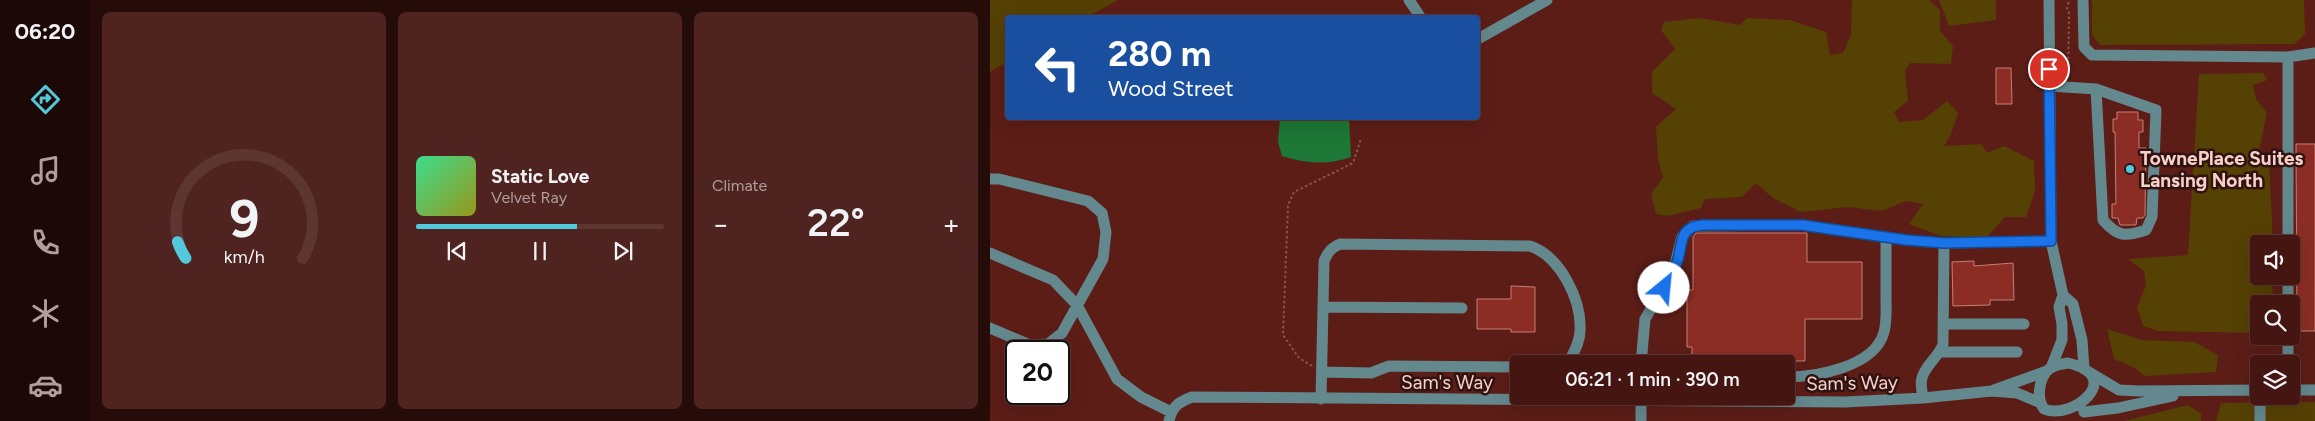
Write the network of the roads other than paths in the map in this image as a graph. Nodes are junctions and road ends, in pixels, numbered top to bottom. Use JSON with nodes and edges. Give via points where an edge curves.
{"nodes":[{"id":1,"x":1409,"y":0,"type":"edge"},
{"id":2,"x":1547,"y":0,"type":"edge"},
{"id":3,"x":2049,"y":0,"type":"edge"},
{"id":4,"x":2083,"y":0,"type":"edge"},
{"id":5,"x":1419,"y":15,"type":"edge"},
{"id":6,"x":1480,"y":38,"type":"edge"},
{"id":7,"x":2315,"y":54,"type":"edge"},
{"id":8,"x":2288,"y":57,"type":"junction"},
{"id":9,"x":2049,"y":86,"type":"junction"},
{"id":10,"x":2096,"y":89,"type":"junction"},
{"id":11,"x":990,"y":179,"type":"edge"},
{"id":12,"x":2288,"y":235,"type":"edge"},
{"id":13,"x":1886,"y":237,"type":"junction"},
{"id":14,"x":2051,"y":241,"type":"junction"},
{"id":15,"x":1944,"y":243,"type":"junction"},
{"id":16,"x":990,"y":253,"type":"edge"},
{"id":17,"x":2063,"y":295,"type":"junction"},
{"id":18,"x":1077,"y":304,"type":"junction"},
{"id":19,"x":1323,"y":308,"type":"junction"},
{"id":20,"x":1462,"y":308,"type":"dead end"},
{"id":21,"x":1944,"y":324,"type":"junction"},
{"id":22,"x":2024,"y":324,"type":"dead end"},
{"id":23,"x":990,"y":328,"type":"edge"},
{"id":24,"x":1941,"y":352,"type":"junction"},
{"id":25,"x":2017,"y":352,"type":"dead end"},
{"id":26,"x":1572,"y":355,"type":"edge"},
{"id":27,"x":1642,"y":355,"type":"edge"},
{"id":28,"x":1510,"y":367,"type":"edge"},
{"id":29,"x":2049,"y":370,"type":"junction"},
{"id":30,"x":2086,"y":370,"type":"junction"},
{"id":31,"x":1322,"y":372,"type":"junction"},
{"id":32,"x":1795,"y":376,"type":"edge"},
{"id":33,"x":2250,"y":390,"type":"edge"},
{"id":34,"x":2300,"y":390,"type":"edge"},
{"id":35,"x":2315,"y":390,"type":"edge"},
{"id":36,"x":1992,"y":391,"type":"junction"},
{"id":37,"x":2200,"y":391,"type":"junction"},
{"id":38,"x":1510,"y":398,"type":"edge"},
{"id":39,"x":1922,"y":398,"type":"junction"},
{"id":40,"x":1321,"y":399,"type":"junction"},
{"id":41,"x":1795,"y":401,"type":"edge"},
{"id":42,"x":1641,"y":405,"type":"edge"},
{"id":43,"x":2260,"y":405,"type":"edge"},
{"id":44,"x":2043,"y":411,"type":"edge"},
{"id":45,"x":1170,"y":416,"type":"edge"},
{"id":46,"x":2079,"y":416,"type":"edge"},
{"id":47,"x":1641,"y":421,"type":"edge"},
{"id":48,"x":2260,"y":421,"type":"edge"}],
"edges":[{"from":1,"to":5,"type":"street"},
{"from":2,"to":6,"type":"street"},
{"from":3,"to":9,"type":"street"},
{"from":4,"to":8,"type":"street","via":[[2084,47],[2092,55]]},
{"from":7,"to":8,"type":"street"},
{"from":8,"to":12,"type":"street"},
{"from":9,"to":10,"type":"street"},
{"from":9,"to":14,"type":"street"},
{"from":10,"to":10,"type":"street","via":[[2156,110],[2152,217],[2146,230],[2128,236],[2114,232],[2103,220]]},
{"from":11,"to":18,"type":"street","via":[[1088,201],[1102,213],[1106,232],[1103,259]]},
{"from":13,"to":15,"type":"street"},
{"from":13,"to":27,"type":"street","via":[[1802,225],[1693,226],[1682,236],[1673,272],[1645,319]]},
{"from":13,"to":32,"type":"street","via":[[1886,325],[1880,344],[1845,368],[1819,375]]},
{"from":14,"to":15,"type":"street"},
{"from":14,"to":17,"type":"street"},
{"from":15,"to":21,"type":"street"},
{"from":16,"to":18,"type":"street","via":[[1053,280]]},
{"from":17,"to":29,"type":"street","via":[[2059,307],[2062,340]]},
{"from":17,"to":30,"type":"street","via":[[2073,304]]},
{"from":18,"to":23,"type":"street","via":[[1062,333],[1048,344],[1030,344]]},
{"from":18,"to":45,"type":"street","via":[[1117,379]]},
{"from":19,"to":20,"type":"street"},
{"from":19,"to":26,"type":"street","via":[[1324,261],[1327,254],[1340,244],[1530,246],[1550,256],[1574,294],[1580,332]]},
{"from":19,"to":31,"type":"street"},
{"from":21,"to":22,"type":"street"},
{"from":21,"to":24,"type":"street"},
{"from":24,"to":25,"type":"street"},
{"from":24,"to":39,"type":"street","via":[[1923,375]]},
{"from":28,"to":31,"type":"street","via":[[1389,366],[1371,373]]},
{"from":29,"to":30,"type":"street","via":[[2068,364]]},
{"from":29,"to":36,"type":"street","name":"Sam's Way"},
{"from":29,"to":44,"type":"street","via":[[2040,384]]},
{"from":30,"to":37,"type":"street","via":[[2120,390]]},
{"from":30,"to":46,"type":"street","via":[[2092,378],[2094,391],[2091,401]]},
{"from":31,"to":40,"type":"street"},
{"from":33,"to":37,"type":"street"},
{"from":34,"to":35,"type":"street"},
{"from":36,"to":39,"type":"street","name":"Sam's Way"},
{"from":36,"to":44,"type":"street","name":"Sam's Way","via":[[2017,394]]},
{"from":37,"to":46,"type":"street"},
{"from":38,"to":40,"type":"street","name":"Sam's Way"},
{"from":39,"to":41,"type":"street","name":"Sam's Way"},
{"from":40,"to":45,"type":"street","name":"Sam's Way","via":[[1192,397],[1180,401]]},
{"from":42,"to":47,"type":"street"},
{"from":43,"to":48,"type":"street"},
{"from":44,"to":46,"type":"street","via":[[2065,418]]}]}
